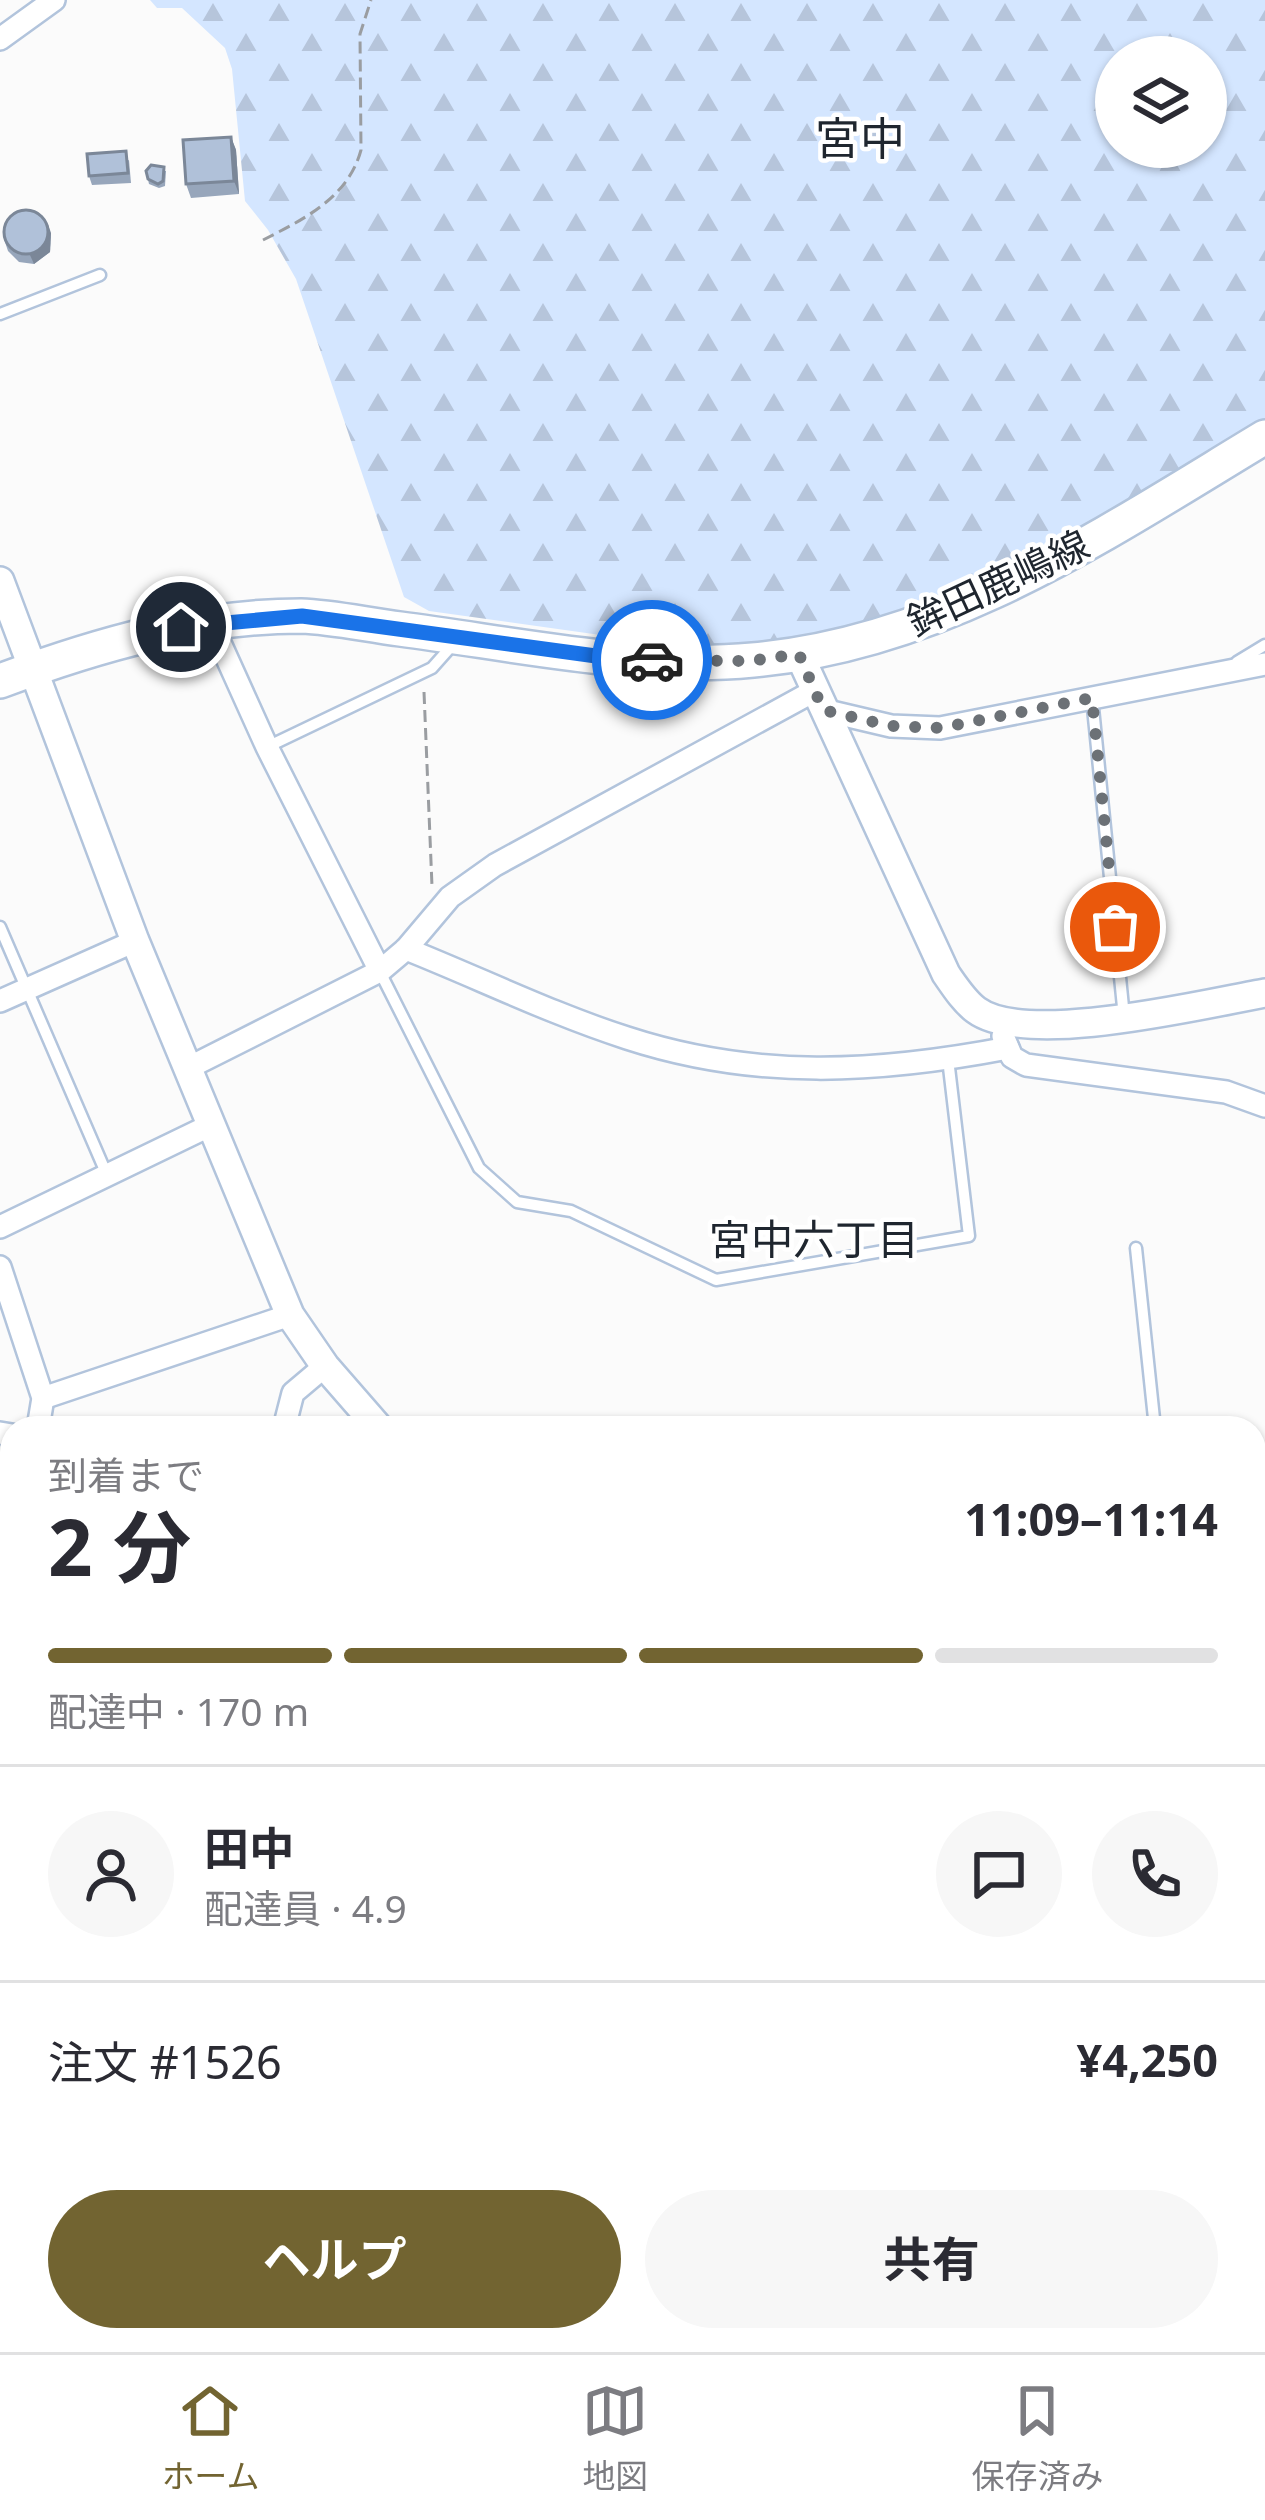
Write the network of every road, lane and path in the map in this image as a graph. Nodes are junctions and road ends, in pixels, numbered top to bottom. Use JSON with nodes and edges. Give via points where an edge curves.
{"nodes":[{"id":1,"x":54,"y":0,"type":"edge"},
{"id":2,"x":371,"y":0,"type":"edge"},
{"id":3,"x":0,"y":38,"type":"edge"},
{"id":4,"x":263,"y":240,"type":"dead end"},
{"id":5,"x":100,"y":274,"type":"dead end"},
{"id":6,"x":0,"y":314,"type":"edge"},
{"id":7,"x":1265,"y":437,"type":"edge"},
{"id":8,"x":0,"y":580,"type":"edge"},
{"id":9,"x":211,"y":623,"type":"junction"},
{"id":10,"x":460,"y":637,"type":"junction"},
{"id":11,"x":1265,"y":645,"type":"edge"},
{"id":12,"x":799,"y":654,"type":"junction"},
{"id":13,"x":1265,"y":664,"type":"edge"},
{"id":14,"x":1224,"y":670,"type":"junction"},
{"id":15,"x":424,"y":672,"type":"junction"},
{"id":16,"x":16,"y":675,"type":"edge"},
{"id":17,"x":1092,"y":698,"type":"junction"},
{"id":18,"x":818,"y":701,"type":"junction"},
{"id":19,"x":267,"y":747,"type":"junction"},
{"id":20,"x":434,"y":916,"type":"junction"},
{"id":21,"x":0,"y":927,"type":"edge"},
{"id":22,"x":135,"y":940,"type":"junction"},
{"id":23,"x":406,"y":949,"type":"junction"},
{"id":24,"x":380,"y":971,"type":"junction"},
{"id":25,"x":26,"y":989,"type":"junction"},
{"id":26,"x":1265,"y":993,"type":"edge"},
{"id":27,"x":0,"y":1000,"type":"edge"},
{"id":28,"x":996,"y":1019,"type":"junction"},
{"id":29,"x":1124,"y":1019,"type":"junction"},
{"id":30,"x":1008,"y":1048,"type":"junction"},
{"id":31,"x":948,"y":1059,"type":"junction"},
{"id":32,"x":186,"y":1070,"type":"junction"},
{"id":33,"x":1265,"y":1106,"type":"edge"},
{"id":34,"x":212,"y":1125,"type":"junction"},
{"id":35,"x":107,"y":1175,"type":"junction"},
{"id":36,"x":0,"y":1227,"type":"edge"},
{"id":37,"x":1136,"y":1249,"type":"dead end"},
{"id":38,"x":0,"y":1268,"type":"edge"},
{"id":39,"x":290,"y":1315,"type":"junction"},
{"id":40,"x":325,"y":1366,"type":"junction"},
{"id":41,"x":44,"y":1398,"type":"junction"},
{"id":42,"x":40,"y":1416,"type":"edge"},
{"id":43,"x":287,"y":1416,"type":"edge"},
{"id":44,"x":369,"y":1416,"type":"edge"},
{"id":45,"x":1154,"y":1416,"type":"edge"}],
"edges":[{"from":1,"to":3,"type":"street"},
{"from":2,"to":4,"type":"path","via":[[360,34],[356,168],[304,220]]},
{"from":5,"to":6,"type":"lane"},
{"from":7,"to":12,"type":"main road","name":"鉾田鹿嶋線","via":[[1047,567],[926,623]]},
{"from":8,"to":16,"type":"street"},
{"from":9,"to":10,"type":"main road","name":"鉾田鹿嶋線","via":[[302,616]]},
{"from":9,"to":16,"type":"main road","name":"鉾田鹿嶋線","via":[[151,631]]},
{"from":9,"to":19,"type":"street"},
{"from":10,"to":12,"type":"main road","name":"鉾田鹿嶋線","via":[[618,659]]},
{"from":10,"to":15,"type":"lane"},
{"from":11,"to":14,"type":"lane"},
{"from":12,"to":18,"type":"street"},
{"from":13,"to":14,"type":"street"},
{"from":14,"to":17,"type":"street"},
{"from":15,"to":19,"type":"lane"},
{"from":15,"to":20,"type":"path"},
{"from":16,"to":22,"type":"street"},
{"from":17,"to":18,"type":"street","via":[[940,728],[891,726]]},
{"from":17,"to":29,"type":"lane"},
{"from":18,"to":20,"type":"street","via":[[495,865]]},
{"from":18,"to":28,"type":"street","via":[[946,974],[978,1012]]},
{"from":19,"to":24,"type":"street"},
{"from":20,"to":23,"type":"street"},
{"from":21,"to":25,"type":"lane"},
{"from":22,"to":25,"type":"street"},
{"from":22,"to":32,"type":"street"},
{"from":23,"to":24,"type":"street"},
{"from":23,"to":31,"type":"street","via":[[626,1038],[687,1054],[823,1070]]},
{"from":24,"to":31,"type":"lane","via":[[478,1168],[518,1202],[571,1210],[716,1280],[969,1236]]},
{"from":24,"to":32,"type":"street"},
{"from":25,"to":27,"type":"street"},
{"from":25,"to":35,"type":"lane"},
{"from":26,"to":29,"type":"street"},
{"from":28,"to":29,"type":"street"},
{"from":28,"to":30,"type":"street"},
{"from":30,"to":31,"type":"street"},
{"from":30,"to":33,"type":"street","via":[[1026,1065],[1226,1092]]},
{"from":32,"to":34,"type":"street"},
{"from":34,"to":35,"type":"street"},
{"from":34,"to":39,"type":"street"},
{"from":35,"to":36,"type":"street"},
{"from":37,"to":45,"type":"lane"},
{"from":38,"to":41,"type":"street"},
{"from":39,"to":40,"type":"street"},
{"from":39,"to":41,"type":"street"},
{"from":40,"to":43,"type":"street","via":[[293,1393]]},
{"from":40,"to":44,"type":"street"},
{"from":41,"to":42,"type":"street"}]}
